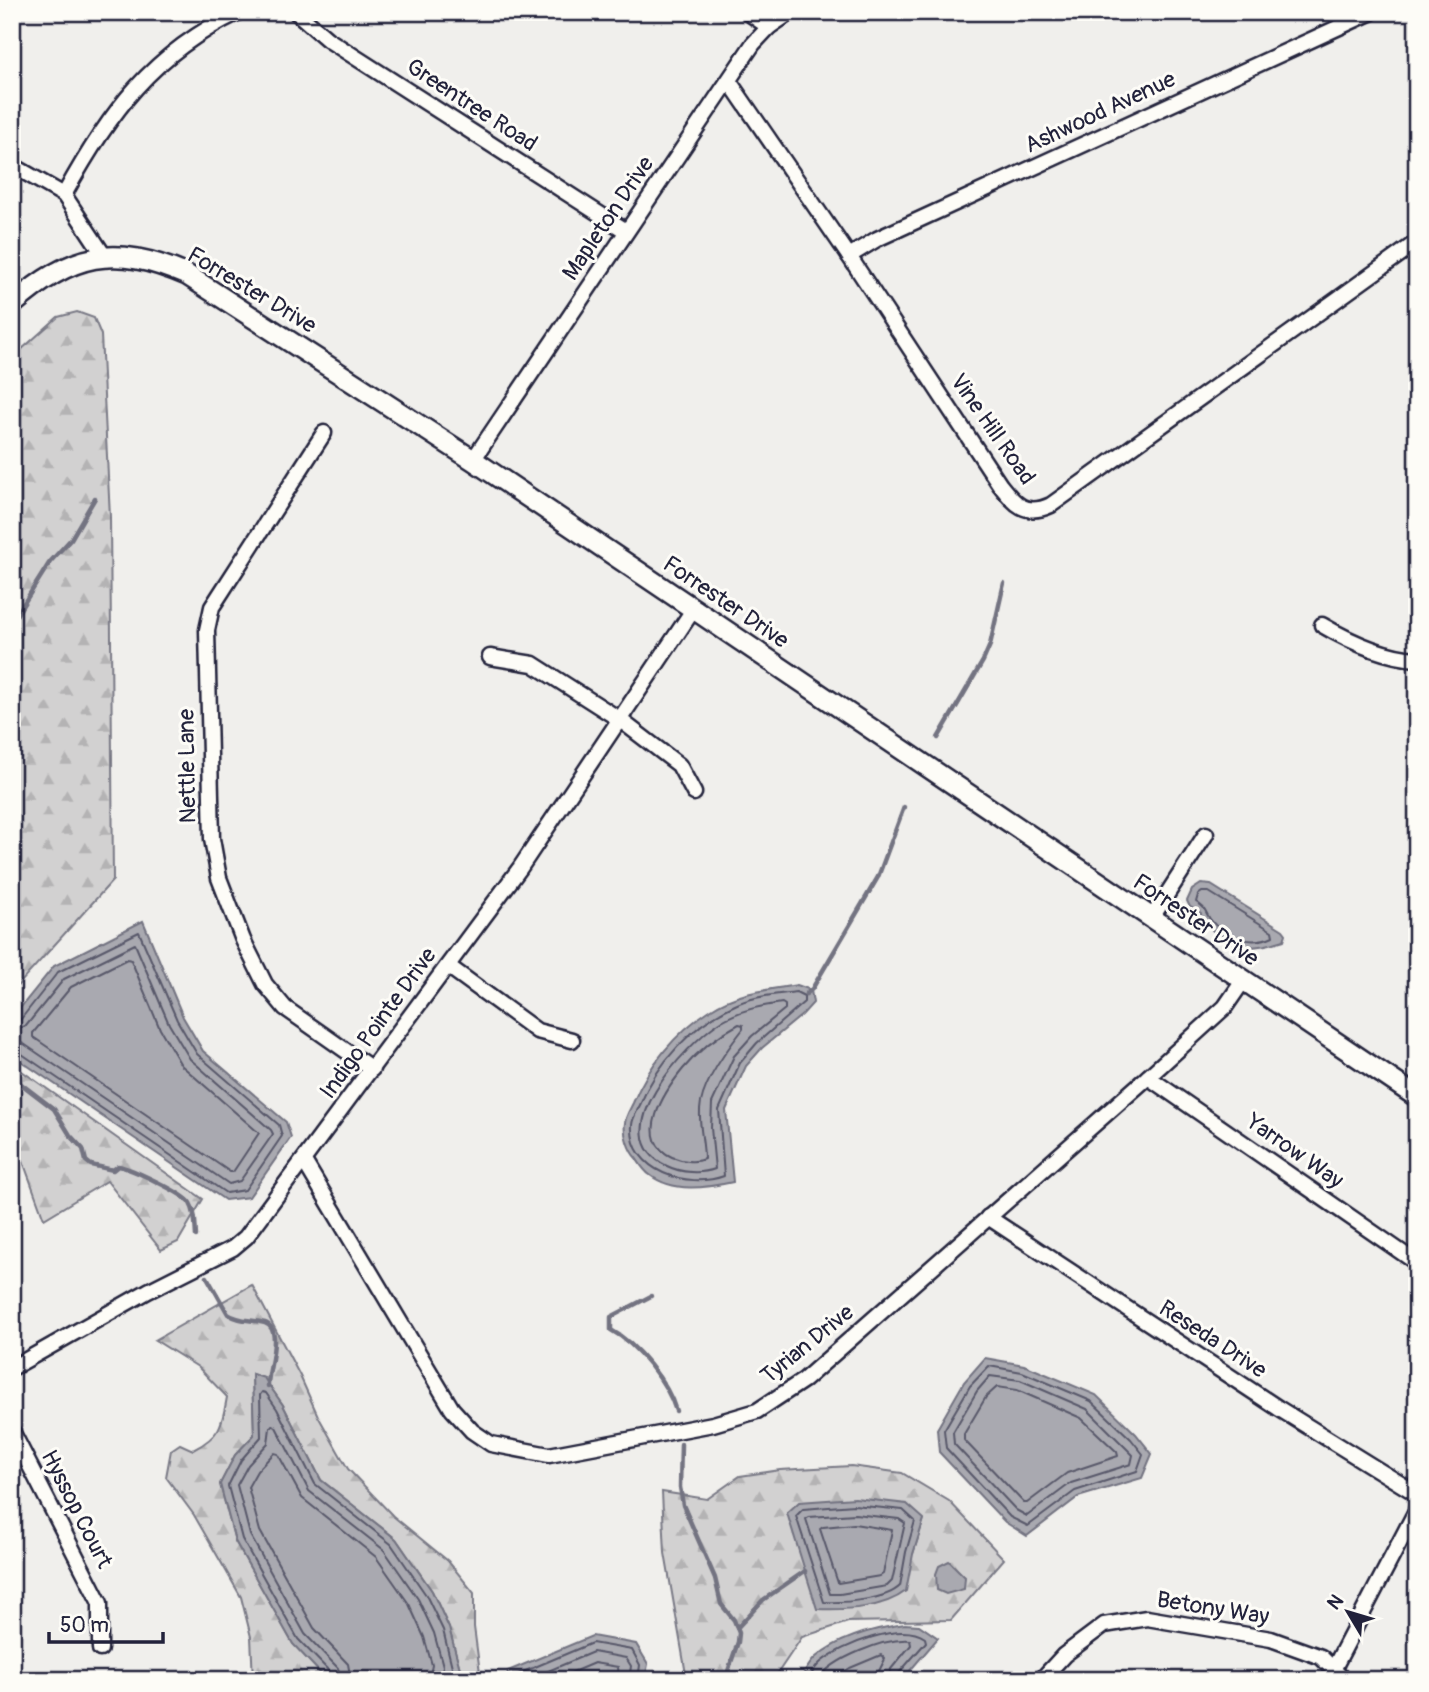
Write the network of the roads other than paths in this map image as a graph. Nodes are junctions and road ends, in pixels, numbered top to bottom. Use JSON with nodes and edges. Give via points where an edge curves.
{"nodes":[{"id":1,"x":239,"y":12,"type":"edge"},
{"id":2,"x":296,"y":12,"type":"edge"},
{"id":3,"x":747,"y":12,"type":"edge"},
{"id":4,"x":791,"y":12,"type":"edge"},
{"id":5,"x":1372,"y":12,"type":"edge"},
{"id":6,"x":769,"y":27,"type":"junction"},
{"id":7,"x":729,"y":81,"type":"junction"},
{"id":8,"x":12,"y":165,"type":"edge"},
{"id":9,"x":64,"y":195,"type":"junction"},
{"id":10,"x":626,"y":232,"type":"junction"},
{"id":11,"x":1417,"y":242,"type":"edge"},
{"id":12,"x":849,"y":256,"type":"junction"},
{"id":13,"x":105,"y":257,"type":"junction"},
{"id":14,"x":12,"y":305,"type":"edge"},
{"id":15,"x":324,"y":433,"type":"dead end"},
{"id":16,"x":473,"y":460,"type":"junction"},
{"id":17,"x":693,"y":610,"type":"junction"},
{"id":18,"x":1322,"y":625,"type":"dead end"},
{"id":19,"x":489,"y":657,"type":"dead end"},
{"id":20,"x":1417,"y":659,"type":"edge"},
{"id":21,"x":619,"y":719,"type":"junction"},
{"id":22,"x":694,"y":793,"type":"dead end"},
{"id":23,"x":1206,"y":834,"type":"dead end"},
{"id":24,"x":1151,"y":919,"type":"junction"},
{"id":25,"x":448,"y":965,"type":"junction"},
{"id":26,"x":1243,"y":981,"type":"junction"},
{"id":27,"x":572,"y":1040,"type":"dead end"},
{"id":28,"x":372,"y":1069,"type":"junction"},
{"id":29,"x":1148,"y":1077,"type":"junction"},
{"id":30,"x":1417,"y":1097,"type":"edge"},
{"id":31,"x":304,"y":1161,"type":"junction"},
{"id":32,"x":988,"y":1217,"type":"junction"},
{"id":33,"x":1417,"y":1263,"type":"edge"},
{"id":34,"x":12,"y":1368,"type":"edge"},
{"id":35,"x":12,"y":1431,"type":"edge"},
{"id":36,"x":1417,"y":1494,"type":"edge"},
{"id":37,"x":1417,"y":1509,"type":"edge"},
{"id":38,"x":100,"y":1649,"type":"dead end"},
{"id":39,"x":1334,"y":1668,"type":"junction"},
{"id":40,"x":1041,"y":1680,"type":"edge"},
{"id":41,"x":1345,"y":1680,"type":"edge"}],
"edges":[{"from":1,"to":9,"type":"street","via":[[204,30],[156,66],[102,131]]},
{"from":2,"to":10,"type":"street","name":"Greentree Road","via":[[327,39]]},
{"from":3,"to":6,"type":"street"},
{"from":4,"to":6,"type":"street","name":"Mapleton Drive"},
{"from":5,"to":12,"type":"street","name":"Ashwood Avenue","via":[[877,239]]},
{"from":6,"to":7,"type":"street","name":"Mapleton Drive"},
{"from":7,"to":10,"type":"street","name":"Mapleton Drive"},
{"from":7,"to":12,"type":"street","name":"Vine Hill Road"},
{"from":8,"to":9,"type":"street"},
{"from":9,"to":13,"type":"street"},
{"from":10,"to":16,"type":"street","name":"Mapleton Drive"},
{"from":11,"to":12,"type":"street","name":"Vine Hill Road","via":[[1051,505],[1033,511],[1021,507],[1000,485]]},
{"from":13,"to":14,"type":"street","name":"Forrester Drive","via":[[65,267]]},
{"from":13,"to":16,"type":"street","name":"Forrester Drive","via":[[141,258],[187,275]]},
{"from":15,"to":28,"type":"street","name":"Nettle Lane","via":[[212,607],[207,630],[212,839],[219,878],[265,984],[285,1008]]},
{"from":16,"to":17,"type":"street","name":"Forrester Drive"},
{"from":17,"to":21,"type":"street","name":"Indigo Pointe Drive"},
{"from":17,"to":24,"type":"street","name":"Forrester Drive"},
{"from":18,"to":20,"type":"street","via":[[1371,649]]},
{"from":19,"to":21,"type":"street","via":[[533,664]]},
{"from":21,"to":22,"type":"street","via":[[679,765]]},
{"from":21,"to":25,"type":"street","name":"Indigo Pointe Drive","via":[[520,868]]},
{"from":23,"to":24,"type":"street"},
{"from":24,"to":26,"type":"street","name":"Forrester Drive"},
{"from":25,"to":27,"type":"street","via":[[537,1031]]},
{"from":25,"to":28,"type":"street","name":"Indigo Pointe Drive"},
{"from":26,"to":29,"type":"street","name":"Tyrian Drive","via":[[1224,1007]]},
{"from":26,"to":30,"type":"street","name":"Forrester Drive"},
{"from":28,"to":31,"type":"street","name":"Indigo Pointe Drive"},
{"from":29,"to":32,"type":"street","name":"Tyrian Drive"},
{"from":29,"to":33,"type":"street","name":"Yarrow Way"},
{"from":31,"to":32,"type":"street","name":"Tyrian Drive","via":[[452,1409],[491,1444],[549,1455],[713,1424],[757,1411],[804,1380]]},
{"from":31,"to":34,"type":"street","name":"Indigo Pointe Drive","via":[[233,1248]]},
{"from":32,"to":36,"type":"street","name":"Reseda Drive"},
{"from":35,"to":38,"type":"street","name":"Hyssop Court","via":[[100,1603]]},
{"from":37,"to":39,"type":"street"},
{"from":39,"to":40,"type":"street","name":"Betony Way","via":[[1321,1657],[1271,1639],[1147,1618],[1104,1625],[1064,1655]]},
{"from":39,"to":41,"type":"street","name":"Betony Way"}]}
